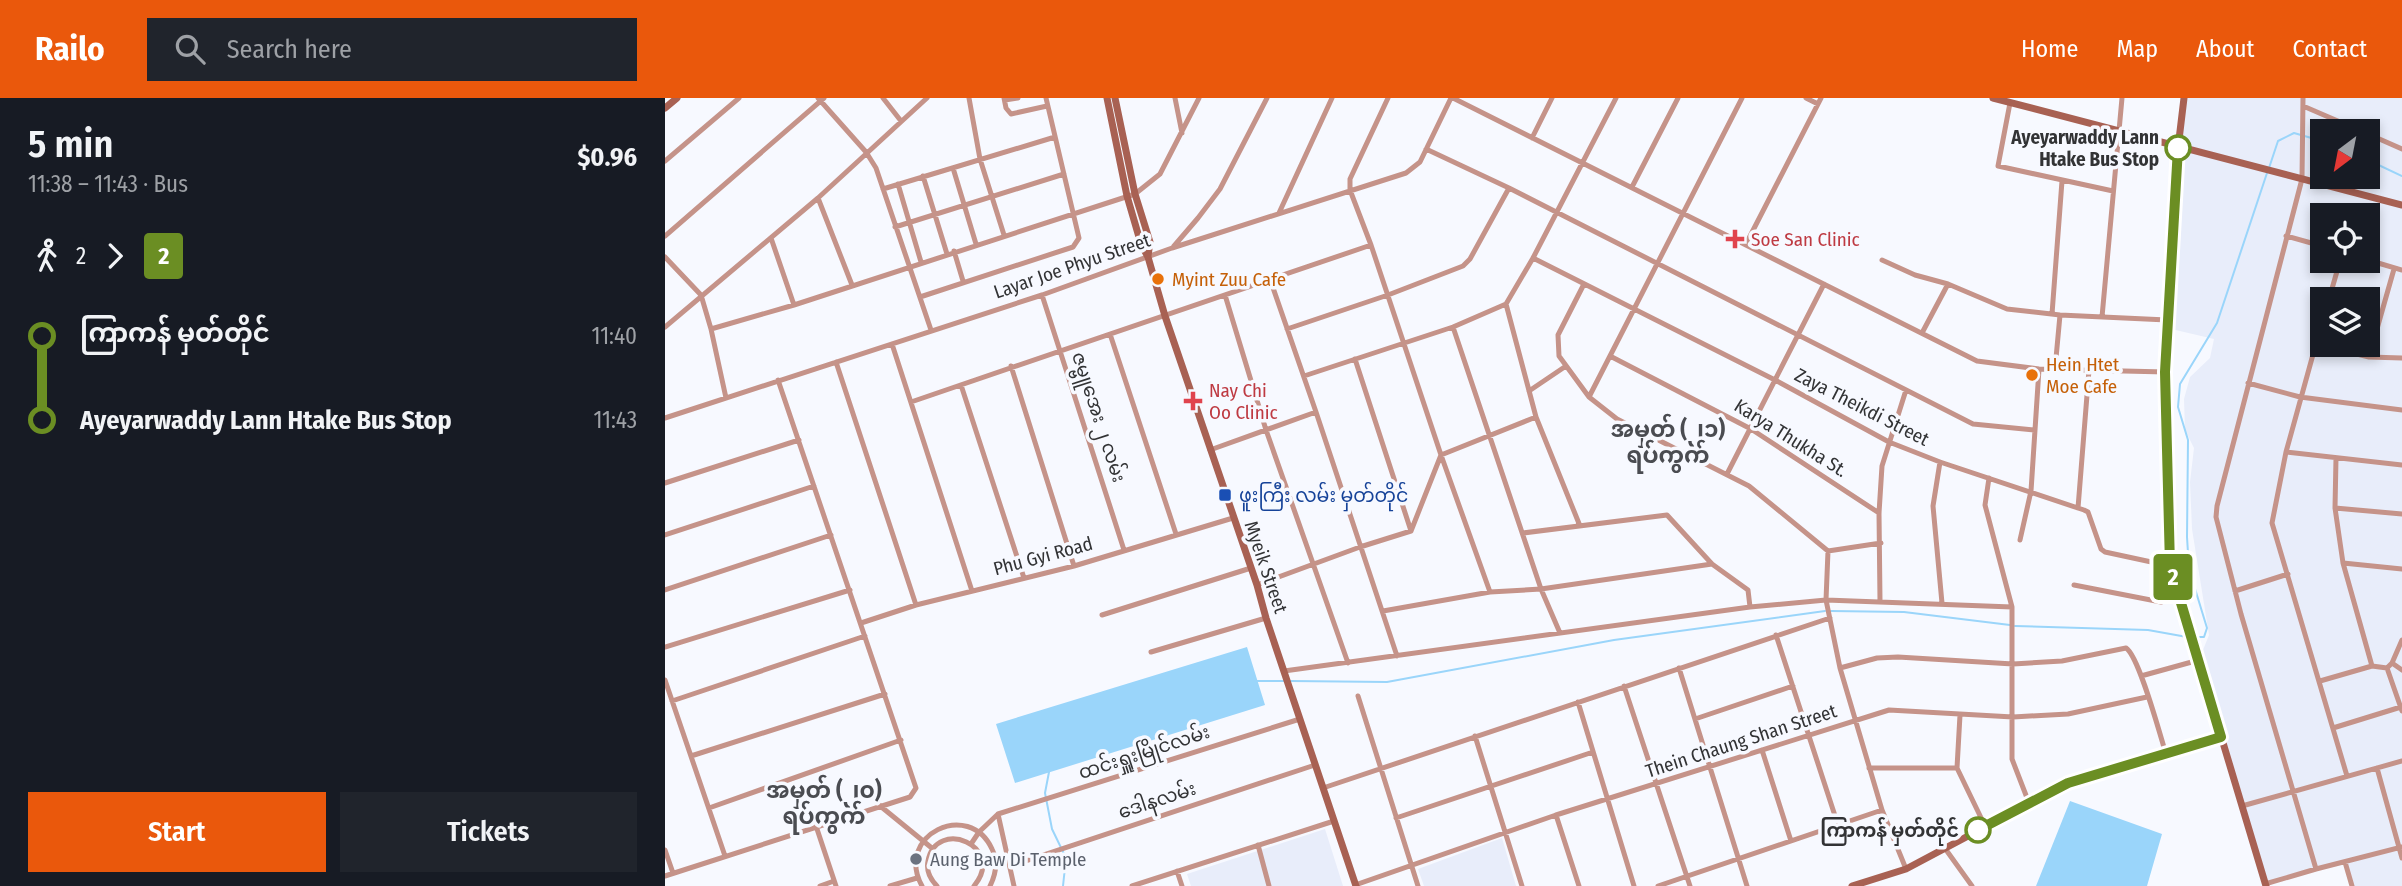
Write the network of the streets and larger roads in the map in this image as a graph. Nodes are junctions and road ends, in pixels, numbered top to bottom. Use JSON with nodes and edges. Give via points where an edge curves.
{"nodes":[{"id":1,"x":677,"y":98,"type":"edge"},
{"id":2,"x":739,"y":98,"type":"edge"},
{"id":3,"x":883,"y":98,"type":"edge"},
{"id":4,"x":927,"y":98,"type":"edge"},
{"id":5,"x":969,"y":98,"type":"edge"},
{"id":6,"x":1018,"y":98,"type":"edge"},
{"id":7,"x":1045,"y":98,"type":"edge"},
{"id":8,"x":1107,"y":98,"type":"edge"},
{"id":9,"x":1115,"y":98,"type":"edge"},
{"id":10,"x":1175,"y":98,"type":"edge"},
{"id":11,"x":1199,"y":98,"type":"edge"},
{"id":12,"x":1267,"y":98,"type":"edge"},
{"id":13,"x":1332,"y":98,"type":"edge"},
{"id":14,"x":1388,"y":98,"type":"edge"},
{"id":15,"x":1452,"y":98,"type":"edge"},
{"id":16,"x":1552,"y":98,"type":"edge"},
{"id":17,"x":1616,"y":98,"type":"edge"},
{"id":18,"x":1678,"y":98,"type":"edge"},
{"id":19,"x":1742,"y":98,"type":"edge"},
{"id":20,"x":1806,"y":98,"type":"edge"},
{"id":21,"x":1993,"y":98,"type":"edge"},
{"id":22,"x":2122,"y":98,"type":"edge"},
{"id":23,"x":2184,"y":98,"type":"edge"},
{"id":24,"x":2303,"y":98,"type":"edge"},
{"id":25,"x":821,"y":99,"type":"edge"},
{"id":26,"x":1004,"y":99,"type":"edge"},
{"id":27,"x":1820,"y":101,"type":"edge"},
{"id":28,"x":2010,"y":103,"type":"junction"},
{"id":29,"x":1047,"y":106,"type":"junction"},
{"id":30,"x":2303,"y":106,"type":"junction"},
{"id":31,"x":665,"y":108,"type":"edge"},
{"id":32,"x":2333,"y":119,"type":"edge"},
{"id":33,"x":901,"y":121,"type":"junction"},
{"id":34,"x":2118,"y":132,"type":"junction"},
{"id":35,"x":1182,"y":133,"type":"junction"},
{"id":36,"x":1055,"y":137,"type":"junction"},
{"id":37,"x":1532,"y":138,"type":"junction"},
{"id":38,"x":2380,"y":139,"type":"edge"},
{"id":39,"x":2178,"y":148,"type":"junction"},
{"id":40,"x":1426,"y":149,"type":"junction"},
{"id":41,"x":2402,"y":149,"type":"edge"},
{"id":42,"x":866,"y":152,"type":"junction"},
{"id":43,"x":980,"y":159,"type":"junction"},
{"id":44,"x":665,"y":161,"type":"edge"},
{"id":45,"x":1582,"y":162,"type":"junction"},
{"id":46,"x":953,"y":168,"type":"junction"},
{"id":47,"x":1064,"y":174,"type":"junction"},
{"id":48,"x":923,"y":176,"type":"junction"},
{"id":49,"x":2302,"y":179,"type":"junction"},
{"id":50,"x":2062,"y":181,"type":"junction"},
{"id":51,"x":898,"y":184,"type":"junction"},
{"id":52,"x":1632,"y":187,"type":"junction"},
{"id":53,"x":883,"y":188,"type":"junction"},
{"id":54,"x":1509,"y":188,"type":"junction"},
{"id":55,"x":1350,"y":190,"type":"junction"},
{"id":56,"x":2113,"y":191,"type":"junction"},
{"id":57,"x":1131,"y":195,"type":"junction"},
{"id":58,"x":992,"y":196,"type":"junction"},
{"id":59,"x":818,"y":198,"type":"junction"},
{"id":60,"x":963,"y":204,"type":"junction"},
{"id":61,"x":2402,"y":205,"type":"edge"},
{"id":62,"x":1074,"y":212,"type":"junction"},
{"id":63,"x":1557,"y":212,"type":"junction"},
{"id":64,"x":935,"y":213,"type":"junction"},
{"id":65,"x":1279,"y":213,"type":"junction"},
{"id":66,"x":1683,"y":213,"type":"junction"},
{"id":67,"x":908,"y":222,"type":"junction"},
{"id":68,"x":895,"y":227,"type":"junction"},
{"id":69,"x":1004,"y":235,"type":"junction"},
{"id":70,"x":665,"y":236,"type":"edge"},
{"id":71,"x":2286,"y":236,"type":"junction"},
{"id":72,"x":771,"y":238,"type":"junction"},
{"id":73,"x":2310,"y":243,"type":"edge"},
{"id":74,"x":976,"y":244,"type":"junction"},
{"id":75,"x":1746,"y":244,"type":"junction"},
{"id":76,"x":1371,"y":245,"type":"junction"},
{"id":77,"x":1172,"y":248,"type":"junction"},
{"id":78,"x":954,"y":251,"type":"junction"},
{"id":79,"x":947,"y":254,"type":"junction"},
{"id":80,"x":665,"y":257,"type":"edge"},
{"id":81,"x":1148,"y":257,"type":"junction"},
{"id":82,"x":1533,"y":258,"type":"junction"},
{"id":83,"x":1882,"y":260,"type":"dead end"},
{"id":84,"x":921,"y":262,"type":"junction"},
{"id":85,"x":1657,"y":264,"type":"junction"},
{"id":86,"x":2380,"y":264,"type":"edge"},
{"id":87,"x":910,"y":266,"type":"junction"},
{"id":88,"x":2394,"y":269,"type":"junction"},
{"id":89,"x":2402,"y":270,"type":"edge"},
{"id":90,"x":1271,"y":279,"type":"junction"},
{"id":91,"x":964,"y":281,"type":"junction"},
{"id":92,"x":1584,"y":284,"type":"junction"},
{"id":93,"x":1824,"y":284,"type":"junction"},
{"id":94,"x":1948,"y":284,"type":"junction"},
{"id":95,"x":852,"y":285,"type":"junction"},
{"id":96,"x":701,"y":295,"type":"junction"},
{"id":97,"x":1042,"y":295,"type":"junction"},
{"id":98,"x":1225,"y":295,"type":"junction"},
{"id":99,"x":1388,"y":295,"type":"junction"},
{"id":100,"x":920,"y":297,"type":"junction"},
{"id":101,"x":1506,"y":304,"type":"junction"},
{"id":102,"x":794,"y":305,"type":"junction"},
{"id":103,"x":1634,"y":309,"type":"junction"},
{"id":104,"x":2052,"y":314,"type":"junction"},
{"id":105,"x":2060,"y":315,"type":"junction"},
{"id":106,"x":1165,"y":316,"type":"junction"},
{"id":107,"x":2102,"y":317,"type":"junction"},
{"id":108,"x":2380,"y":318,"type":"edge"},
{"id":109,"x":2167,"y":320,"type":"junction"},
{"id":110,"x":665,"y":327,"type":"edge"},
{"id":111,"x":1453,"y":327,"type":"junction"},
{"id":112,"x":711,"y":328,"type":"junction"},
{"id":113,"x":1287,"y":329,"type":"junction"},
{"id":114,"x":931,"y":330,"type":"junction"},
{"id":115,"x":1922,"y":333,"type":"junction"},
{"id":116,"x":1110,"y":334,"type":"junction"},
{"id":117,"x":1798,"y":336,"type":"junction"},
{"id":118,"x":1404,"y":343,"type":"junction"},
{"id":119,"x":892,"y":344,"type":"junction"},
{"id":120,"x":1061,"y":351,"type":"junction"},
{"id":121,"x":1610,"y":356,"type":"junction"},
{"id":122,"x":2312,"y":357,"type":"edge"},
{"id":123,"x":2369,"y":357,"type":"edge"},
{"id":124,"x":2402,"y":358,"type":"edge"},
{"id":125,"x":1355,"y":359,"type":"junction"},
{"id":126,"x":836,"y":362,"type":"junction"},
{"id":127,"x":1011,"y":366,"type":"junction"},
{"id":128,"x":1566,"y":366,"type":"junction"},
{"id":129,"x":2039,"y":369,"type":"junction"},
{"id":130,"x":2055,"y":369,"type":"junction"},
{"id":131,"x":2089,"y":370,"type":"junction"},
{"id":132,"x":2165,"y":372,"type":"junction"},
{"id":133,"x":1304,"y":376,"type":"junction"},
{"id":134,"x":778,"y":380,"type":"junction"},
{"id":135,"x":1775,"y":380,"type":"junction"},
{"id":136,"x":2248,"y":383,"type":"junction"},
{"id":137,"x":961,"y":385,"type":"junction"},
{"id":138,"x":1906,"y":390,"type":"junction"},
{"id":139,"x":1529,"y":391,"type":"junction"},
{"id":140,"x":1589,"y":397,"type":"junction"},
{"id":141,"x":2300,"y":397,"type":"junction"},
{"id":142,"x":726,"y":398,"type":"junction"},
{"id":143,"x":911,"y":402,"type":"junction"},
{"id":144,"x":2402,"y":410,"type":"edge"},
{"id":145,"x":1315,"y":412,"type":"junction"},
{"id":146,"x":1536,"y":417,"type":"junction"},
{"id":147,"x":665,"y":418,"type":"edge"},
{"id":148,"x":1751,"y":429,"type":"junction"},
{"id":149,"x":1266,"y":430,"type":"junction"},
{"id":150,"x":2035,"y":430,"type":"junction"},
{"id":151,"x":1490,"y":436,"type":"junction"},
{"id":152,"x":799,"y":440,"type":"junction"},
{"id":153,"x":1889,"y":442,"type":"junction"},
{"id":154,"x":1210,"y":450,"type":"junction"},
{"id":155,"x":2286,"y":452,"type":"junction"},
{"id":156,"x":1441,"y":455,"type":"junction"},
{"id":157,"x":2336,"y":458,"type":"junction"},
{"id":158,"x":1940,"y":462,"type":"junction"},
{"id":159,"x":2402,"y":465,"type":"edge"},
{"id":160,"x":1727,"y":474,"type":"junction"},
{"id":161,"x":1989,"y":478,"type":"junction"},
{"id":162,"x":665,"y":482,"type":"edge"},
{"id":163,"x":814,"y":486,"type":"junction"},
{"id":164,"x":2031,"y":491,"type":"junction"},
{"id":165,"x":2078,"y":508,"type":"junction"},
{"id":166,"x":2335,"y":508,"type":"junction"},
{"id":167,"x":1879,"y":513,"type":"junction"},
{"id":168,"x":2402,"y":514,"type":"edge"},
{"id":169,"x":1233,"y":518,"type":"junction"},
{"id":170,"x":1580,"y":526,"type":"junction"},
{"id":171,"x":1411,"y":531,"type":"junction"},
{"id":172,"x":1523,"y":533,"type":"junction"},
{"id":173,"x":1176,"y":534,"type":"junction"},
{"id":174,"x":665,"y":535,"type":"edge"},
{"id":175,"x":831,"y":535,"type":"junction"},
{"id":176,"x":2020,"y":540,"type":"dead end"},
{"id":177,"x":1881,"y":542,"type":"junction"},
{"id":178,"x":1360,"y":547,"type":"junction"},
{"id":179,"x":1125,"y":550,"type":"junction"},
{"id":180,"x":1828,"y":551,"type":"junction"},
{"id":181,"x":2343,"y":563,"type":"junction"},
{"id":182,"x":1314,"y":564,"type":"junction"},
{"id":183,"x":1712,"y":565,"type":"junction"},
{"id":184,"x":1074,"y":566,"type":"junction"},
{"id":185,"x":2170,"y":566,"type":"junction"},
{"id":186,"x":1251,"y":568,"type":"junction"},
{"id":187,"x":2402,"y":569,"type":"edge"},
{"id":188,"x":2288,"y":574,"type":"junction"},
{"id":189,"x":1024,"y":578,"type":"junction"},
{"id":190,"x":1257,"y":585,"type":"junction"},
{"id":191,"x":2074,"y":585,"type":"dead end"},
{"id":192,"x":1541,"y":589,"type":"junction"},
{"id":193,"x":665,"y":590,"type":"edge"},
{"id":194,"x":850,"y":590,"type":"junction"},
{"id":195,"x":972,"y":591,"type":"junction"},
{"id":196,"x":2235,"y":591,"type":"junction"},
{"id":197,"x":1490,"y":592,"type":"junction"},
{"id":198,"x":2179,"y":596,"type":"junction"},
{"id":199,"x":1880,"y":601,"type":"junction"},
{"id":200,"x":1826,"y":603,"type":"junction"},
{"id":201,"x":1942,"y":603,"type":"junction"},
{"id":202,"x":916,"y":605,"type":"junction"},
{"id":203,"x":1750,"y":607,"type":"junction"},
{"id":204,"x":2012,"y":610,"type":"junction"},
{"id":205,"x":1383,"y":611,"type":"junction"},
{"id":206,"x":1102,"y":615,"type":"dead end"},
{"id":207,"x":1830,"y":617,"type":"junction"},
{"id":208,"x":1266,"y":618,"type":"junction"},
{"id":209,"x":861,"y":623,"type":"junction"},
{"id":210,"x":1560,"y":633,"type":"junction"},
{"id":211,"x":1776,"y":635,"type":"junction"},
{"id":212,"x":865,"y":636,"type":"junction"},
{"id":213,"x":2402,"y":640,"type":"edge"},
{"id":214,"x":665,"y":647,"type":"edge"},
{"id":215,"x":1151,"y":652,"type":"dead end"},
{"id":216,"x":1397,"y":656,"type":"junction"},
{"id":217,"x":2199,"y":660,"type":"junction"},
{"id":218,"x":1348,"y":663,"type":"junction"},
{"id":219,"x":2392,"y":663,"type":"junction"},
{"id":220,"x":2013,"y":664,"type":"junction"},
{"id":221,"x":2372,"y":666,"type":"junction"},
{"id":222,"x":1679,"y":668,"type":"junction"},
{"id":223,"x":1840,"y":668,"type":"junction"},
{"id":224,"x":2387,"y":668,"type":"junction"},
{"id":225,"x":2402,"y":670,"type":"edge"},
{"id":226,"x":1284,"y":671,"type":"junction"},
{"id":227,"x":2140,"y":676,"type":"junction"},
{"id":228,"x":665,"y":680,"type":"edge"},
{"id":229,"x":2320,"y":681,"type":"junction"},
{"id":230,"x":1624,"y":686,"type":"junction"},
{"id":231,"x":1793,"y":687,"type":"junction"},
{"id":232,"x":885,"y":694,"type":"junction"},
{"id":233,"x":1358,"y":696,"type":"dead end"},
{"id":234,"x":2147,"y":697,"type":"junction"},
{"id":235,"x":672,"y":701,"type":"junction"},
{"id":236,"x":1578,"y":702,"type":"junction"},
{"id":237,"x":2401,"y":709,"type":"edge"},
{"id":238,"x":1960,"y":715,"type":"junction"},
{"id":239,"x":2013,"y":717,"type":"junction"},
{"id":240,"x":1300,"y":719,"type":"junction"},
{"id":241,"x":1695,"y":719,"type":"junction"},
{"id":242,"x":1854,"y":721,"type":"junction"},
{"id":243,"x":2333,"y":728,"type":"junction"},
{"id":244,"x":1809,"y":735,"type":"junction"},
{"id":245,"x":1475,"y":736,"type":"junction"},
{"id":246,"x":2221,"y":737,"type":"junction"},
{"id":247,"x":901,"y":740,"type":"junction"},
{"id":248,"x":1762,"y":750,"type":"junction"},
{"id":249,"x":1593,"y":752,"type":"junction"},
{"id":250,"x":2166,"y":754,"type":"junction"},
{"id":251,"x":691,"y":756,"type":"junction"},
{"id":252,"x":2402,"y":761,"type":"edge"},
{"id":253,"x":1315,"y":765,"type":"junction"},
{"id":254,"x":1710,"y":767,"type":"junction"},
{"id":255,"x":1869,"y":768,"type":"junction"},
{"id":256,"x":1957,"y":768,"type":"junction"},
{"id":257,"x":2377,"y":768,"type":"junction"},
{"id":258,"x":1380,"y":769,"type":"junction"},
{"id":259,"x":2347,"y":776,"type":"junction"},
{"id":260,"x":1656,"y":784,"type":"junction"},
{"id":261,"x":1491,"y":786,"type":"junction"},
{"id":262,"x":1323,"y":788,"type":"junction"},
{"id":263,"x":2295,"y":792,"type":"junction"},
{"id":264,"x":1608,"y":799,"type":"junction"},
{"id":265,"x":2029,"y":803,"type":"junction"},
{"id":266,"x":879,"y":805,"type":"junction"},
{"id":267,"x":2242,"y":806,"type":"junction"},
{"id":268,"x":709,"y":808,"type":"junction"},
{"id":269,"x":1882,"y":810,"type":"junction"},
{"id":270,"x":998,"y":814,"type":"junction"},
{"id":271,"x":1556,"y":815,"type":"junction"},
{"id":272,"x":1396,"y":818,"type":"junction"},
{"id":273,"x":1334,"y":821,"type":"junction"},
{"id":274,"x":1838,"y":825,"type":"junction"},
{"id":275,"x":816,"y":826,"type":"junction"},
{"id":276,"x":1985,"y":826,"type":"junction"},
{"id":277,"x":979,"y":832,"type":"junction"},
{"id":278,"x":1506,"y":833,"type":"junction"},
{"id":279,"x":1791,"y":841,"type":"junction"},
{"id":280,"x":922,"y":842,"type":"junction"},
{"id":281,"x":971,"y":844,"type":"junction"},
{"id":282,"x":1258,"y":845,"type":"junction"},
{"id":283,"x":1944,"y":847,"type":"junction"},
{"id":284,"x":2401,"y":848,"type":"edge"},
{"id":285,"x":933,"y":849,"type":"junction"},
{"id":286,"x":665,"y":850,"type":"edge"},
{"id":287,"x":725,"y":856,"type":"junction"},
{"id":288,"x":2402,"y":858,"type":"edge"},
{"id":289,"x":1738,"y":859,"type":"junction"},
{"id":290,"x":2345,"y":862,"type":"junction"},
{"id":291,"x":1411,"y":865,"type":"junction"},
{"id":292,"x":1010,"y":866,"type":"junction"},
{"id":293,"x":1906,"y":869,"type":"junction"},
{"id":294,"x":2316,"y":869,"type":"junction"},
{"id":295,"x":1177,"y":871,"type":"junction"},
{"id":296,"x":673,"y":873,"type":"junction"},
{"id":297,"x":665,"y":876,"type":"edge"},
{"id":298,"x":1687,"y":876,"type":"junction"},
{"id":299,"x":917,"y":878,"type":"junction"},
{"id":300,"x":835,"y":884,"type":"edge"},
{"id":301,"x":1863,"y":884,"type":"edge"},
{"id":302,"x":978,"y":885,"type":"edge"},
{"id":303,"x":1356,"y":885,"type":"edge"},
{"id":304,"x":2266,"y":885,"type":"edge"},
{"id":305,"x":820,"y":886,"type":"edge"},
{"id":306,"x":890,"y":886,"type":"edge"},
{"id":307,"x":922,"y":886,"type":"edge"},
{"id":308,"x":937,"y":886,"type":"edge"},
{"id":309,"x":990,"y":886,"type":"edge"},
{"id":310,"x":1014,"y":886,"type":"edge"},
{"id":311,"x":1132,"y":886,"type":"edge"},
{"id":312,"x":1182,"y":886,"type":"edge"},
{"id":313,"x":1269,"y":886,"type":"edge"},
{"id":314,"x":1418,"y":886,"type":"edge"},
{"id":315,"x":1522,"y":886,"type":"edge"},
{"id":316,"x":1579,"y":886,"type":"edge"},
{"id":317,"x":1634,"y":886,"type":"edge"},
{"id":318,"x":1658,"y":886,"type":"edge"},
{"id":319,"x":1690,"y":886,"type":"edge"},
{"id":320,"x":1747,"y":886,"type":"edge"},
{"id":321,"x":1852,"y":886,"type":"edge"},
{"id":322,"x":1972,"y":886,"type":"edge"},
{"id":323,"x":2352,"y":886,"type":"edge"}],
"edges":[{"from":1,"to":31,"type":"street"},
{"from":2,"to":44,"type":"street"},
{"from":3,"to":33,"type":"street"},
{"from":4,"to":33,"type":"street"},
{"from":5,"to":43,"type":"street"},
{"from":6,"to":26,"type":"street"},
{"from":7,"to":29,"type":"street"},
{"from":8,"to":57,"type":"street"},
{"from":9,"to":57,"type":"street"},
{"from":10,"to":35,"type":"street"},
{"from":11,"to":35,"type":"street"},
{"from":12,"to":77,"type":"street","via":[[1220,189]]},
{"from":13,"to":65,"type":"street"},
{"from":14,"to":55,"type":"street","via":[[1350,178]]},
{"from":15,"to":37,"type":"street"},
{"from":15,"to":40,"type":"street","name":"Layar Joe Phyu Street"},
{"from":16,"to":37,"type":"street"},
{"from":17,"to":45,"type":"street"},
{"from":18,"to":52,"type":"street"},
{"from":19,"to":66,"type":"street"},
{"from":20,"to":27,"type":"street"},
{"from":21,"to":28,"type":"street"},
{"from":22,"to":34,"type":"street"},
{"from":23,"to":39,"type":"street"},
{"from":24,"to":30,"type":"street"},
{"from":25,"to":42,"type":"street"},
{"from":25,"to":70,"type":"street"},
{"from":26,"to":29,"type":"street","via":[[1011,114]]},
{"from":27,"to":75,"type":"street"},
{"from":28,"to":34,"type":"street"},
{"from":28,"to":50,"type":"street","via":[[1997,166]]},
{"from":29,"to":36,"type":"street"},
{"from":30,"to":32,"type":"street"},
{"from":30,"to":49,"type":"street"},
{"from":33,"to":42,"type":"street"},
{"from":34,"to":39,"type":"street"},
{"from":34,"to":56,"type":"street"},
{"from":35,"to":57,"type":"street","via":[[1160,174]]},
{"from":36,"to":43,"type":"street"},
{"from":36,"to":47,"type":"street"},
{"from":37,"to":45,"type":"street"},
{"from":38,"to":41,"type":"street"},
{"from":39,"to":49,"type":"street"},
{"from":39,"to":109,"type":"street"},
{"from":40,"to":54,"type":"street"},
{"from":40,"to":55,"type":"street","name":"Layar Joe Phyu Street","via":[[1420,162],[1406,173]]},
{"from":42,"to":53,"type":"street"},
{"from":42,"to":59,"type":"street"},
{"from":43,"to":46,"type":"street"},
{"from":43,"to":58,"type":"street"},
{"from":45,"to":52,"type":"street"},
{"from":45,"to":63,"type":"street"},
{"from":46,"to":48,"type":"street"},
{"from":46,"to":60,"type":"street"},
{"from":47,"to":58,"type":"street"},
{"from":47,"to":62,"type":"street"},
{"from":48,"to":51,"type":"street"},
{"from":48,"to":64,"type":"street"},
{"from":49,"to":61,"type":"street"},
{"from":49,"to":71,"type":"street"},
{"from":50,"to":56,"type":"street"},
{"from":50,"to":104,"type":"street"},
{"from":51,"to":53,"type":"street"},
{"from":51,"to":67,"type":"street"},
{"from":52,"to":66,"type":"street"},
{"from":53,"to":68,"type":"street"},
{"from":54,"to":63,"type":"street"},
{"from":54,"to":99,"type":"street","via":[[1463,266]]},
{"from":55,"to":65,"type":"street","name":"Layar Joe Phyu Street"},
{"from":55,"to":76,"type":"street"},
{"from":56,"to":107,"type":"street"},
{"from":57,"to":62,"type":"street"},
{"from":57,"to":81,"type":"street","name":"Myeik Street","via":[[1150,242]]},
{"from":58,"to":60,"type":"street"},
{"from":58,"to":69,"type":"street"},
{"from":59,"to":72,"type":"street"},
{"from":59,"to":95,"type":"street"},
{"from":60,"to":64,"type":"street"},
{"from":60,"to":74,"type":"street"},
{"from":62,"to":69,"type":"street"},
{"from":62,"to":91,"type":"street","via":[[1079,238],[1073,247]]},
{"from":63,"to":82,"type":"street"},
{"from":63,"to":85,"type":"street"},
{"from":64,"to":67,"type":"street"},
{"from":64,"to":79,"type":"street"},
{"from":65,"to":77,"type":"street","name":"Layar Joe Phyu Street"},
{"from":66,"to":75,"type":"street"},
{"from":66,"to":85,"type":"street"},
{"from":67,"to":68,"type":"street"},
{"from":67,"to":84,"type":"street"},
{"from":68,"to":87,"type":"street"},
{"from":69,"to":74,"type":"street"},
{"from":71,"to":73,"type":"street"},
{"from":71,"to":136,"type":"street"},
{"from":72,"to":96,"type":"street"},
{"from":72,"to":102,"type":"street"},
{"from":74,"to":78,"type":"street"},
{"from":75,"to":93,"type":"street"},
{"from":76,"to":90,"type":"street"},
{"from":76,"to":99,"type":"street"},
{"from":77,"to":81,"type":"street","name":"Layar Joe Phyu Street"},
{"from":78,"to":79,"type":"street"},
{"from":78,"to":91,"type":"street"},
{"from":79,"to":84,"type":"street"},
{"from":80,"to":96,"type":"street"},
{"from":81,"to":97,"type":"street","name":"Layar Joe Phyu Street"},
{"from":81,"to":106,"type":"street","name":"Myeik Street"},
{"from":82,"to":92,"type":"street","name":"Zaya Theikdi Street"},
{"from":82,"to":101,"type":"street"},
{"from":83,"to":94,"type":"street"},
{"from":84,"to":87,"type":"street"},
{"from":85,"to":103,"type":"street"},
{"from":85,"to":117,"type":"street"},
{"from":86,"to":88,"type":"street"},
{"from":87,"to":95,"type":"street"},
{"from":87,"to":100,"type":"street"},
{"from":88,"to":89,"type":"street"},
{"from":88,"to":108,"type":"street"},
{"from":90,"to":98,"type":"street"},
{"from":90,"to":113,"type":"street"},
{"from":91,"to":100,"type":"street"},
{"from":92,"to":103,"type":"street","name":"Zaya Theikdi Street"},
{"from":92,"to":128,"type":"street","via":[[1557,335],[1559,356]]},
{"from":93,"to":115,"type":"street"},
{"from":93,"to":117,"type":"street"},
{"from":94,"to":104,"type":"street","via":[[2007,309]]},
{"from":94,"to":115,"type":"street"},
{"from":95,"to":102,"type":"street"},
{"from":96,"to":110,"type":"street"},
{"from":96,"to":112,"type":"street"},
{"from":97,"to":114,"type":"street","name":"Layar Joe Phyu Street"},
{"from":97,"to":120,"type":"street","name":"ဇမ္ဗူအေး ၂ လမ်း"},
{"from":98,"to":106,"type":"street"},
{"from":98,"to":149,"type":"street"},
{"from":99,"to":113,"type":"street"},
{"from":99,"to":118,"type":"street"},
{"from":100,"to":114,"type":"street"},
{"from":101,"to":111,"type":"street"},
{"from":101,"to":139,"type":"street"},
{"from":102,"to":112,"type":"street"},
{"from":103,"to":121,"type":"street"},
{"from":103,"to":135,"type":"street","name":"Zaya Theikdi Street"},
{"from":104,"to":105,"type":"street"},
{"from":105,"to":107,"type":"street"},
{"from":105,"to":130,"type":"street"},
{"from":106,"to":116,"type":"street"},
{"from":106,"to":154,"type":"street","name":"Myeik Street"},
{"from":107,"to":109,"type":"street"},
{"from":109,"to":132,"type":"street"},
{"from":111,"to":118,"type":"street"},
{"from":111,"to":151,"type":"street"},
{"from":112,"to":142,"type":"street"},
{"from":113,"to":133,"type":"street"},
{"from":114,"to":119,"type":"street","name":"Layar Joe Phyu Street"},
{"from":115,"to":129,"type":"street","via":[[1977,361]]},
{"from":116,"to":120,"type":"street"},
{"from":116,"to":173,"type":"street"},
{"from":117,"to":135,"type":"street"},
{"from":117,"to":138,"type":"street"},
{"from":118,"to":125,"type":"street"},
{"from":118,"to":156,"type":"street"},
{"from":119,"to":126,"type":"street","name":"Layar Joe Phyu Street"},
{"from":119,"to":143,"type":"street"},
{"from":120,"to":127,"type":"street"},
{"from":120,"to":179,"type":"street","name":"ဇမ္ဗူအေး ၂ လမ်း"},
{"from":121,"to":140,"type":"street"},
{"from":121,"to":148,"type":"street","name":"Karya Thukha St."},
{"from":122,"to":141,"type":"street"},
{"from":123,"to":124,"type":"street"},
{"from":125,"to":133,"type":"street"},
{"from":125,"to":171,"type":"street"},
{"from":126,"to":134,"type":"street","name":"Layar Joe Phyu Street"},
{"from":126,"to":202,"type":"street"},
{"from":127,"to":137,"type":"street"},
{"from":127,"to":184,"type":"street"},
{"from":128,"to":139,"type":"street"},
{"from":128,"to":140,"type":"street"},
{"from":129,"to":130,"type":"street"},
{"from":129,"to":150,"type":"street"},
{"from":130,"to":131,"type":"street"},
{"from":131,"to":132,"type":"street"},
{"from":131,"to":165,"type":"street"},
{"from":132,"to":185,"type":"street"},
{"from":133,"to":145,"type":"street"},
{"from":134,"to":142,"type":"street","name":"Layar Joe Phyu Street"},
{"from":134,"to":152,"type":"street"},
{"from":135,"to":148,"type":"street"},
{"from":135,"to":153,"type":"street","name":"Zaya Theikdi Street"},
{"from":136,"to":141,"type":"street"},
{"from":136,"to":196,"type":"street","via":[[2216,517]]},
{"from":137,"to":143,"type":"street"},
{"from":137,"to":189,"type":"street"},
{"from":138,"to":150,"type":"street","via":[[1973,424]]},
{"from":138,"to":153,"type":"street"},
{"from":139,"to":146,"type":"street"},
{"from":140,"to":160,"type":"street","via":[[1617,419]]},
{"from":141,"to":144,"type":"street"},
{"from":141,"to":155,"type":"street"},
{"from":142,"to":147,"type":"street","name":"Layar Joe Phyu Street"},
{"from":143,"to":195,"type":"street"},
{"from":145,"to":149,"type":"street"},
{"from":145,"to":178,"type":"street"},
{"from":146,"to":151,"type":"street"},
{"from":146,"to":170,"type":"street"},
{"from":148,"to":160,"type":"street"},
{"from":148,"to":167,"type":"street","name":"Karya Thukha St."},
{"from":149,"to":154,"type":"street"},
{"from":149,"to":182,"type":"street"},
{"from":150,"to":164,"type":"street"},
{"from":151,"to":156,"type":"street"},
{"from":151,"to":172,"type":"street"},
{"from":152,"to":162,"type":"street"},
{"from":152,"to":163,"type":"street"},
{"from":153,"to":158,"type":"street","name":"Zaya Theikdi Street"},
{"from":153,"to":167,"type":"street","via":[[1882,466]]},
{"from":154,"to":169,"type":"street","name":"Myeik Street"},
{"from":155,"to":157,"type":"street"},
{"from":155,"to":188,"type":"street","via":[[2272,523]]},
{"from":156,"to":171,"type":"street"},
{"from":156,"to":197,"type":"street"},
{"from":157,"to":159,"type":"street"},
{"from":157,"to":166,"type":"street"},
{"from":158,"to":161,"type":"street","name":"Zaya Theikdi Street"},
{"from":158,"to":201,"type":"street","via":[[1933,506]]},
{"from":160,"to":180,"type":"street","via":[[1749,486]]},
{"from":161,"to":164,"type":"street","name":"Zaya Theikdi Street"},
{"from":161,"to":204,"type":"street","via":[[1985,505]]},
{"from":163,"to":174,"type":"street"},
{"from":163,"to":175,"type":"street"},
{"from":164,"to":165,"type":"street","name":"Zaya Theikdi Street"},
{"from":164,"to":176,"type":"street"},
{"from":165,"to":185,"type":"street","via":[[2088,512],[2105,552]]},
{"from":166,"to":168,"type":"street"},
{"from":166,"to":181,"type":"street"},
{"from":167,"to":177,"type":"street"},
{"from":169,"to":173,"type":"street","name":"Phu Gyi Road"},
{"from":169,"to":186,"type":"street","name":"Myeik Street"},
{"from":170,"to":172,"type":"street"},
{"from":170,"to":183,"type":"street","via":[[1667,515]]},
{"from":171,"to":178,"type":"street"},
{"from":172,"to":192,"type":"street"},
{"from":173,"to":179,"type":"street","name":"Phu Gyi Road"},
{"from":175,"to":193,"type":"street"},
{"from":175,"to":194,"type":"street"},
{"from":177,"to":180,"type":"street"},
{"from":177,"to":199,"type":"street"},
{"from":178,"to":182,"type":"street"},
{"from":178,"to":205,"type":"street"},
{"from":179,"to":184,"type":"street","name":"Phu Gyi Road"},
{"from":180,"to":200,"type":"street"},
{"from":181,"to":187,"type":"street"},
{"from":181,"to":221,"type":"street"},
{"from":182,"to":190,"type":"street"},
{"from":182,"to":218,"type":"street"},
{"from":183,"to":192,"type":"street"},
{"from":183,"to":203,"type":"street","via":[[1748,590]]},
{"from":184,"to":189,"type":"street","name":"Phu Gyi Road"},
{"from":185,"to":198,"type":"street"},
{"from":186,"to":190,"type":"street","name":"Myeik Street"},
{"from":186,"to":206,"type":"street"},
{"from":188,"to":196,"type":"street"},
{"from":188,"to":229,"type":"street"},
{"from":189,"to":195,"type":"street","name":"Phu Gyi Road"},
{"from":190,"to":208,"type":"street","name":"Myeik Street"},
{"from":191,"to":198,"type":"street","via":[[2161,601]]},
{"from":192,"to":197,"type":"street"},
{"from":192,"to":210,"type":"street"},
{"from":194,"to":209,"type":"street"},
{"from":194,"to":214,"type":"street"},
{"from":195,"to":202,"type":"street","name":"Phu Gyi Road"},
{"from":196,"to":263,"type":"street"},
{"from":197,"to":205,"type":"street"},
{"from":198,"to":217,"type":"street"},
{"from":199,"to":200,"type":"street"},
{"from":199,"to":201,"type":"street"},
{"from":200,"to":203,"type":"street"},
{"from":200,"to":207,"type":"street"},
{"from":201,"to":204,"type":"street"},
{"from":202,"to":209,"type":"street","name":"Phu Gyi Road"},
{"from":203,"to":210,"type":"street"},
{"from":204,"to":220,"type":"street"},
{"from":205,"to":216,"type":"street"},
{"from":207,"to":211,"type":"street"},
{"from":207,"to":223,"type":"street"},
{"from":208,"to":215,"type":"street"},
{"from":208,"to":226,"type":"street","name":"Myeik Street"},
{"from":209,"to":212,"type":"street"},
{"from":210,"to":216,"type":"street"},
{"from":211,"to":222,"type":"street"},
{"from":211,"to":231,"type":"street"},
{"from":212,"to":232,"type":"street"},
{"from":212,"to":235,"type":"street"},
{"from":213,"to":219,"type":"street"},
{"from":216,"to":218,"type":"street"},
{"from":217,"to":227,"type":"street"},
{"from":217,"to":246,"type":"street"},
{"from":218,"to":226,"type":"street"},
{"from":219,"to":224,"type":"street"},
{"from":219,"to":225,"type":"street"},
{"from":220,"to":223,"type":"street","via":[[1898,657]]},
{"from":220,"to":227,"type":"street","via":[[2062,661],[2126,648]]},
{"from":220,"to":239,"type":"street"},
{"from":221,"to":224,"type":"street"},
{"from":221,"to":229,"type":"street"},
{"from":222,"to":230,"type":"street"},
{"from":222,"to":241,"type":"street"},
{"from":223,"to":242,"type":"street"},
{"from":224,"to":237,"type":"street"},
{"from":226,"to":240,"type":"street","name":"Myeik Street"},
{"from":227,"to":234,"type":"street"},
{"from":228,"to":235,"type":"street"},
{"from":229,"to":243,"type":"street"},
{"from":230,"to":236,"type":"street"},
{"from":230,"to":260,"type":"street"},
{"from":231,"to":241,"type":"street"},
{"from":231,"to":244,"type":"street"},
{"from":232,"to":247,"type":"street"},
{"from":232,"to":251,"type":"street"},
{"from":233,"to":258,"type":"street"},
{"from":234,"to":239,"type":"street","name":"Thein Chaung Shan Street","via":[[2068,714]]},
{"from":234,"to":250,"type":"street"},
{"from":235,"to":251,"type":"street"},
{"from":236,"to":245,"type":"street"},
{"from":236,"to":249,"type":"street"},
{"from":237,"to":243,"type":"street"},
{"from":238,"to":239,"type":"street","name":"Thein Chaung Shan Street"},
{"from":238,"to":242,"type":"street","name":"Thein Chaung Shan Street","via":[[1889,710]]},
{"from":238,"to":256,"type":"street"},
{"from":239,"to":265,"type":"street","via":[[2013,759]]},
{"from":240,"to":253,"type":"street","name":"Myeik Street"},
{"from":240,"to":270,"type":"street","name":"ထင်းရှူးမြိုင်လမ်း"},
{"from":241,"to":254,"type":"street"},
{"from":242,"to":244,"type":"street","name":"Thein Chaung Shan Street"},
{"from":242,"to":255,"type":"street"},
{"from":243,"to":259,"type":"street"},
{"from":244,"to":248,"type":"street","name":"Thein Chaung Shan Street"},
{"from":244,"to":274,"type":"street"},
{"from":245,"to":258,"type":"street"},
{"from":245,"to":261,"type":"street"},
{"from":246,"to":250,"type":"street"},
{"from":246,"to":267,"type":"street"},
{"from":247,"to":266,"type":"street","via":[[916,788],[910,797]]},
{"from":247,"to":268,"type":"street"},
{"from":248,"to":254,"type":"street","name":"Thein Chaung Shan Street"},
{"from":248,"to":279,"type":"street"},
{"from":249,"to":261,"type":"street"},
{"from":249,"to":264,"type":"street"},
{"from":250,"to":265,"type":"street","via":[[2068,783]]},
{"from":251,"to":268,"type":"street"},
{"from":252,"to":257,"type":"street"},
{"from":253,"to":262,"type":"street","name":"Myeik Street"},
{"from":253,"to":292,"type":"street","name":"ဒေါနလမ်း"},
{"from":254,"to":260,"type":"street","name":"Thein Chaung Shan Street"},
{"from":254,"to":289,"type":"street"},
{"from":255,"to":256,"type":"street"},
{"from":255,"to":269,"type":"street"},
{"from":256,"to":276,"type":"street"},
{"from":257,"to":259,"type":"street"},
{"from":257,"to":284,"type":"street"},
{"from":258,"to":262,"type":"street"},
{"from":258,"to":272,"type":"street"},
{"from":259,"to":263,"type":"street"},
{"from":260,"to":264,"type":"street","name":"Thein Chaung Shan Street"},
{"from":260,"to":298,"type":"street"},
{"from":261,"to":272,"type":"street"},
{"from":261,"to":278,"type":"street"},
{"from":262,"to":273,"type":"street","name":"Myeik Street"},
{"from":263,"to":267,"type":"street"},
{"from":263,"to":294,"type":"street"},
{"from":264,"to":271,"type":"street","name":"Thein Chaung Shan Street"},
{"from":264,"to":317,"type":"street"},
{"from":265,"to":276,"type":"street"},
{"from":266,"to":275,"type":"street"},
{"from":266,"to":280,"type":"street"},
{"from":267,"to":304,"type":"street"},
{"from":268,"to":287,"type":"street"},
{"from":269,"to":274,"type":"street"},
{"from":269,"to":293,"type":"street"},
{"from":270,"to":277,"type":"street"},
{"from":270,"to":292,"type":"street"},
{"from":271,"to":278,"type":"street","name":"Thein Chaung Shan Street"},
{"from":271,"to":316,"type":"street"},
{"from":272,"to":291,"type":"street"},
{"from":273,"to":282,"type":"street"},
{"from":273,"to":303,"type":"street","name":"Myeik Street"},
{"from":274,"to":279,"type":"street"},
{"from":275,"to":287,"type":"street"},
{"from":275,"to":300,"type":"street"},
{"from":276,"to":283,"type":"street"},
{"from":277,"to":280,"type":"street","via":[[967,826],[942,827]]},
{"from":277,"to":281,"type":"street"},
{"from":277,"to":309,"type":"street","via":[[994,853],[996,866]]},
{"from":278,"to":291,"type":"street","name":"Thein Chaung Shan Street"},
{"from":278,"to":315,"type":"street"},
{"from":279,"to":289,"type":"street"},
{"from":280,"to":285,"type":"street"},
{"from":280,"to":299,"type":"street","via":[[915,866]]},
{"from":281,"to":285,"type":"street","via":[[948,839]]},
{"from":281,"to":302,"type":"street","via":[[982,862]]},
{"from":282,"to":295,"type":"street"},
{"from":282,"to":313,"type":"street"},
{"from":283,"to":293,"type":"street"},
{"from":283,"to":322,"type":"street"},
{"from":284,"to":288,"type":"street"},
{"from":284,"to":290,"type":"street"},
{"from":285,"to":308,"type":"street","via":[[927,866]]},
{"from":286,"to":296,"type":"street"},
{"from":287,"to":296,"type":"street"},
{"from":289,"to":298,"type":"street"},
{"from":289,"to":320,"type":"street"},
{"from":290,"to":294,"type":"street"},
{"from":290,"to":323,"type":"street"},
{"from":291,"to":303,"type":"street","name":"Thein Chaung Shan Street"},
{"from":291,"to":314,"type":"street"},
{"from":292,"to":310,"type":"street"},
{"from":293,"to":301,"type":"street"},
{"from":294,"to":304,"type":"street"},
{"from":295,"to":311,"type":"street"},
{"from":295,"to":312,"type":"street"},
{"from":296,"to":297,"type":"street"},
{"from":298,"to":318,"type":"street"},
{"from":298,"to":319,"type":"street"},
{"from":299,"to":306,"type":"street"},
{"from":299,"to":307,"type":"street"},
{"from":300,"to":305,"type":"street"},
{"from":301,"to":321,"type":"street"}]}
